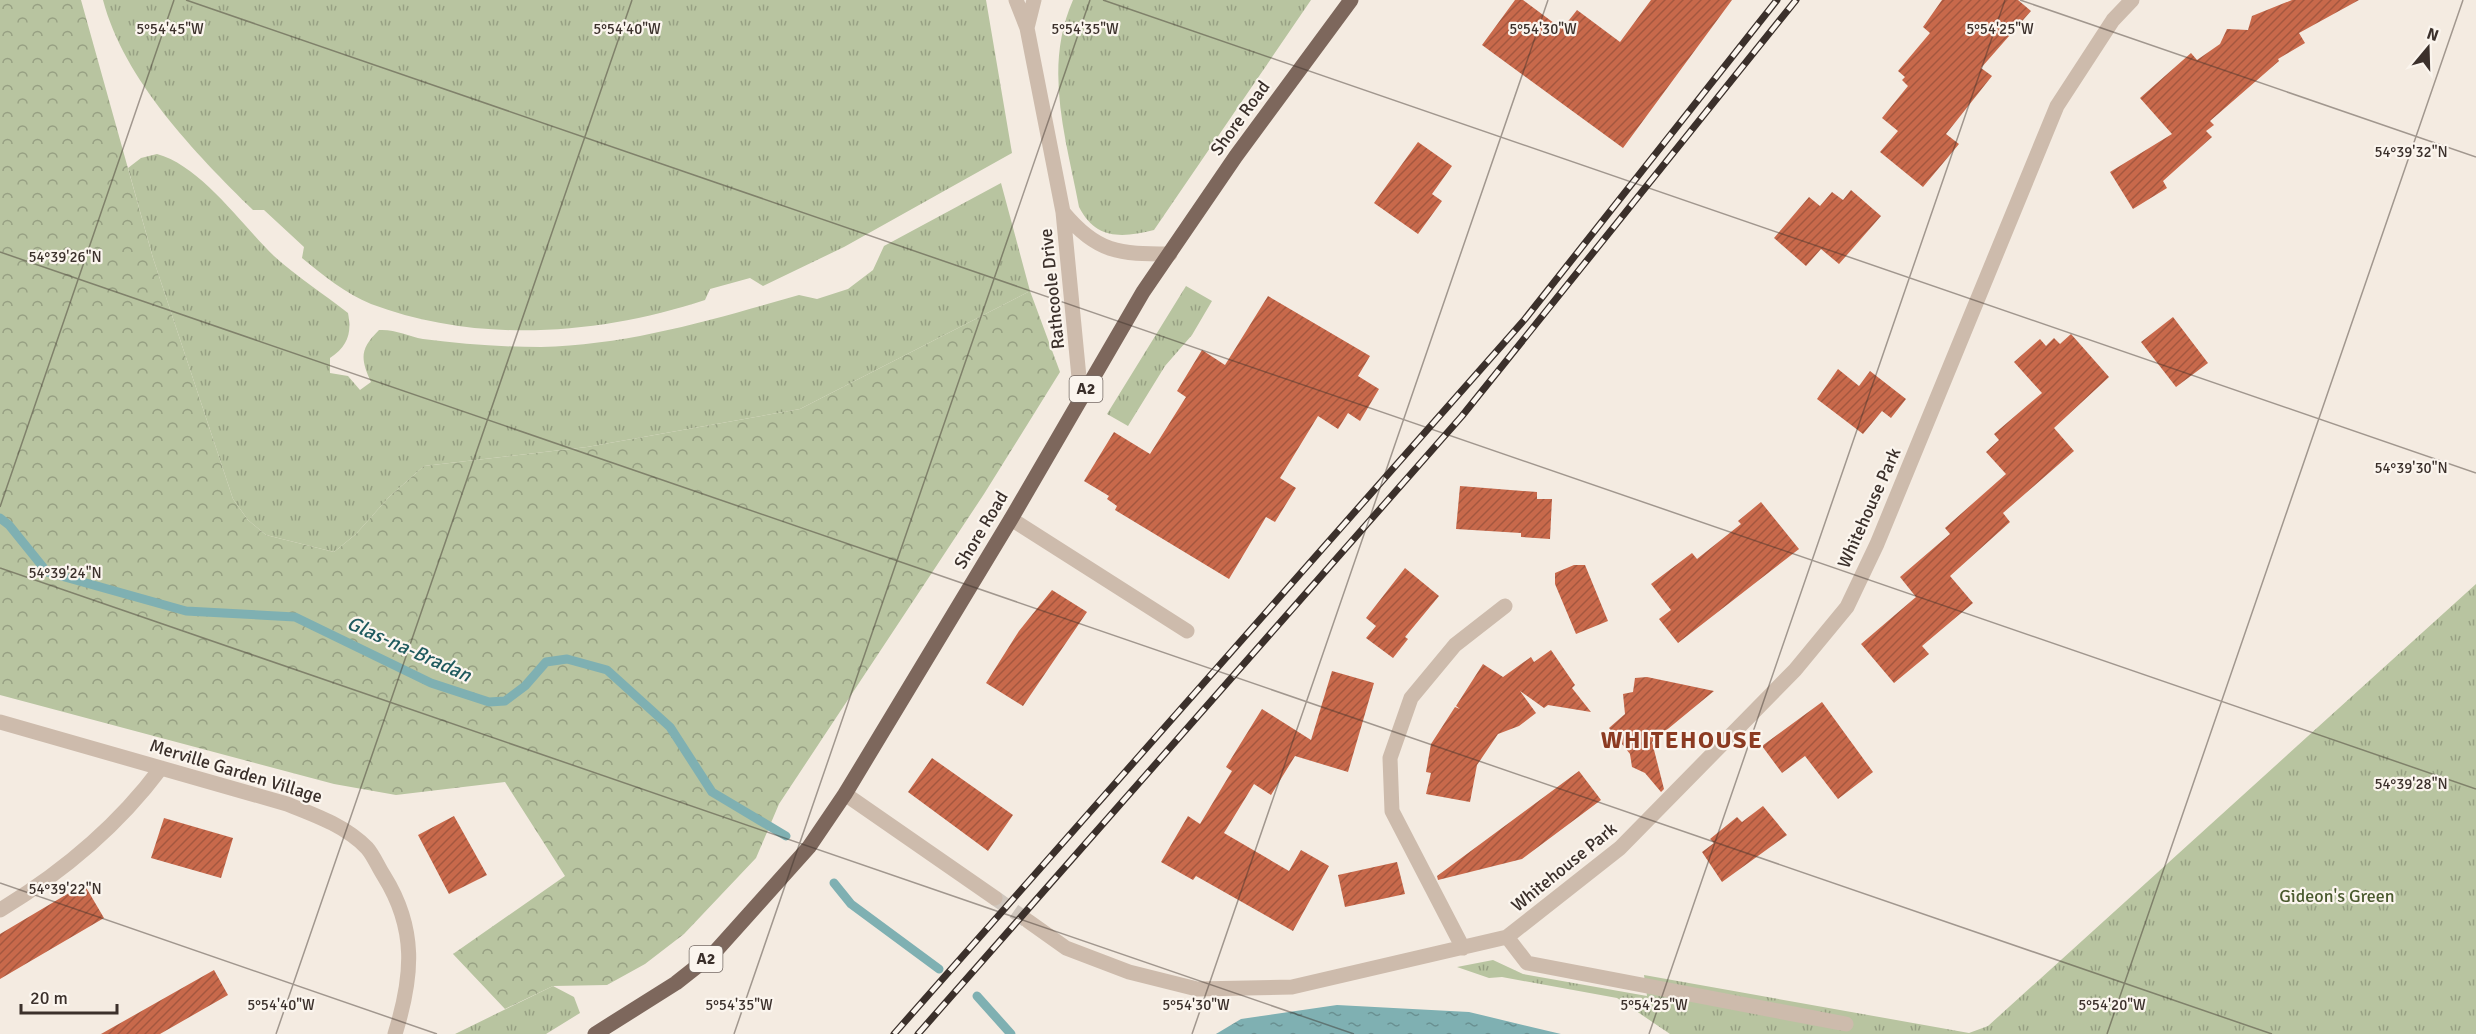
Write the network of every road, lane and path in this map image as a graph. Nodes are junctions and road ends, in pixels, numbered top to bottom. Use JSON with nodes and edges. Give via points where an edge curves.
{"nodes":[{"id":1,"x":1016,"y":0,"type":"edge"},
{"id":2,"x":1034,"y":0,"type":"edge"},
{"id":3,"x":1351,"y":0,"type":"edge"},
{"id":4,"x":2132,"y":0,"type":"edge"},
{"id":5,"x":1027,"y":28,"type":"junction"},
{"id":6,"x":1063,"y":212,"type":"junction"},
{"id":7,"x":1170,"y":254,"type":"junction"},
{"id":8,"x":1081,"y":398,"type":"junction"},
{"id":9,"x":1011,"y":519,"type":"junction"},
{"id":10,"x":1505,"y":606,"type":"dead end"},
{"id":11,"x":1187,"y":631,"type":"dead end"},
{"id":12,"x":0,"y":722,"type":"edge"},
{"id":13,"x":161,"y":768,"type":"junction"},
{"id":14,"x":845,"y":794,"type":"junction"},
{"id":15,"x":995,"y":898,"type":"tunnel mouth"},
{"id":16,"x":0,"y":910,"type":"edge"},
{"id":17,"x":1028,"y":921,"type":"tunnel mouth"},
{"id":18,"x":1507,"y":937,"type":"junction"},
{"id":19,"x":1464,"y":948,"type":"junction"},
{"id":20,"x":1846,"y":1024,"type":"dead end"},
{"id":21,"x":395,"y":1034,"type":"edge"},
{"id":22,"x":595,"y":1034,"type":"edge"}],
"edges":[{"from":1,"to":5,"type":"street","name":"Rathcoole Drive"},
{"from":2,"to":5,"type":"street","name":"Rathcoole Drive"},
{"from":3,"to":7,"type":"main road","name":"Shore Road","number":"A2","via":[[1236,156]]},
{"from":4,"to":18,"type":"street","name":"Whitehouse Park","via":[[2113,20],[2056,106],[1877,544],[1846,607],[1795,670],[1620,848]]},
{"from":5,"to":6,"type":"street","name":"Rathcoole Drive"},
{"from":6,"to":7,"type":"street","name":"Rathcoole Drive","via":[[1095,244],[1125,252]]},
{"from":6,"to":8,"type":"street","name":"Rathcoole Drive"},
{"from":7,"to":8,"type":"main road","name":"Shore Road","number":"A2"},
{"from":8,"to":9,"type":"main road","name":"Shore Road","number":"A2"},
{"from":9,"to":11,"type":"street"},
{"from":9,"to":14,"type":"main road","name":"Shore Road","number":"A2"},
{"from":10,"to":19,"type":"street","via":[[1455,645],[1412,698],[1390,758],[1392,811]]},
{"from":12,"to":13,"type":"street","name":"Merville Garden Village"},
{"from":13,"to":16,"type":"street","via":[[136,800],[88,847],[46,882]]},
{"from":13,"to":21,"type":"street","name":"Merville Garden Village","via":[[329,820],[367,848],[399,900],[411,952],[405,999]]},
{"from":14,"to":15,"type":"street"},
{"from":14,"to":22,"type":"main road","name":"Shore Road","number":"A2","via":[[808,847],[714,953],[676,983]]},
{"from":17,"to":19,"type":"street","via":[[1066,948],[1129,972],[1197,989],[1292,987]]},
{"from":18,"to":19,"type":"street"},
{"from":18,"to":20,"type":"street","via":[[1527,963]]}]}
